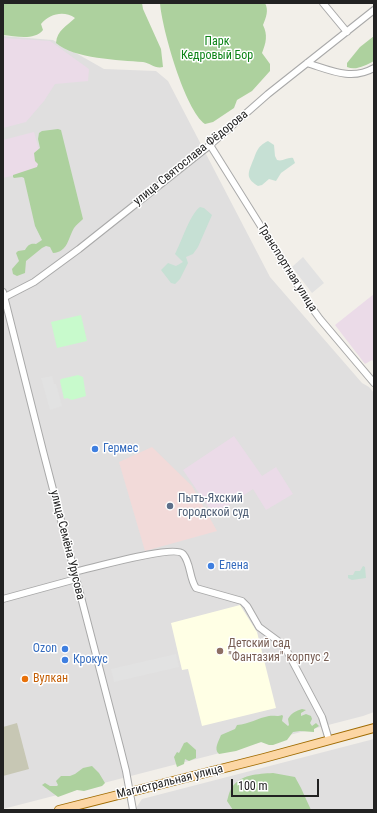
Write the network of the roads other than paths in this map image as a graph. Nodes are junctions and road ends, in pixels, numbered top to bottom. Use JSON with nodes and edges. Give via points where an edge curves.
{"nodes":[{"id":1,"x":323,"y":3,"type":"edge"},
{"id":2,"x":374,"y":10,"type":"edge"},
{"id":3,"x":347,"y":32,"type":"junction"},
{"id":4,"x":307,"y":63,"type":"junction"},
{"id":5,"x":374,"y":68,"type":"edge"},
{"id":6,"x":210,"y":145,"type":"junction"},
{"id":7,"x":3,"y":296,"type":"edge"},
{"id":8,"x":374,"y":383,"type":"edge"},
{"id":9,"x":74,"y":572,"type":"junction"},
{"id":10,"x":76,"y":579,"type":"junction"},
{"id":11,"x":3,"y":598,"type":"edge"},
{"id":12,"x":374,"y":728,"type":"edge"},
{"id":13,"x":329,"y":740,"type":"junction"},
{"id":14,"x":130,"y":793,"type":"junction"},
{"id":15,"x":59,"y":810,"type":"edge"},
{"id":16,"x":133,"y":810,"type":"edge"}],
"edges":[{"from":1,"to":3,"type":"street"},
{"from":2,"to":3,"type":"street","name":"улица Святослава Фёдорова"},
{"from":3,"to":4,"type":"street","name":"улица Святослава Фёдорова"},
{"from":4,"to":5,"type":"street","via":[[345,75]]},
{"from":4,"to":6,"type":"street","name":"улица Святослава Фёдорова"},
{"from":6,"to":7,"type":"street","name":"улица Святослава Фёдорова","via":[[45,275],[19,291]]},
{"from":6,"to":8,"type":"street","name":"Транспортная улица","via":[[312,308]]},
{"from":7,"to":9,"type":"street","name":"улица Семёна Урусова"},
{"from":9,"to":10,"type":"street","name":"улица Семёна Урусова"},
{"from":9,"to":13,"type":"street","via":[[157,553],[181,552],[196,588],[242,601],[259,627],[285,647],[322,717]]},
{"from":10,"to":11,"type":"street"},
{"from":10,"to":14,"type":"street","name":"улица Семёна Урусова"},
{"from":12,"to":13,"type":"main road","name":"Магистральная улица"},
{"from":13,"to":14,"type":"main road","name":"Магистральная улица"},
{"from":14,"to":15,"type":"main road","name":"Магистральная улица"},
{"from":14,"to":16,"type":"street","name":"улица Семёна Урусова"}]}
